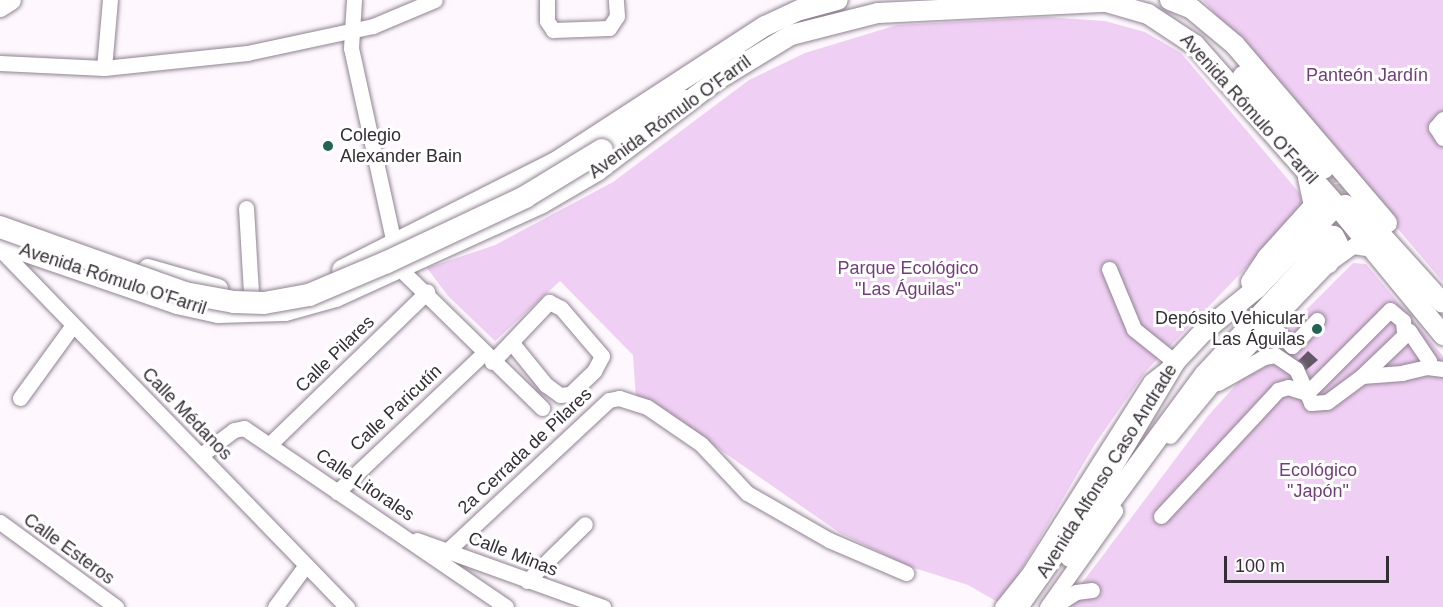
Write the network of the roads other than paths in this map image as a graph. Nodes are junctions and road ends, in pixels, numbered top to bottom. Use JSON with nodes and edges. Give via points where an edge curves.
{"nodes":[{"id":1,"x":11,"y":0,"type":"edge"},
{"id":2,"x":110,"y":0,"type":"edge"},
{"id":3,"x":354,"y":0,"type":"edge"},
{"id":4,"x":435,"y":0,"type":"edge"},
{"id":5,"x":548,"y":0,"type":"edge"},
{"id":6,"x":616,"y":0,"type":"edge"},
{"id":7,"x":838,"y":0,"type":"edge"},
{"id":8,"x":1168,"y":0,"type":"edge"},
{"id":9,"x":0,"y":7,"type":"edge"},
{"id":10,"x":351,"y":32,"type":"junction"},
{"id":11,"x":0,"y":63,"type":"edge"},
{"id":12,"x":104,"y":68,"type":"junction"},
{"id":13,"x":686,"y":101,"type":"junction"},
{"id":14,"x":1443,"y":119,"type":"edge"},
{"id":15,"x":1443,"y":138,"type":"edge"},
{"id":16,"x":1315,"y":171,"type":"junction"},
{"id":17,"x":1338,"y":207,"type":"junction"},
{"id":18,"x":246,"y":208,"type":"dead end"},
{"id":19,"x":0,"y":218,"type":"edge"},
{"id":20,"x":0,"y":226,"type":"edge"},
{"id":21,"x":1305,"y":241,"type":"junction"},
{"id":22,"x":398,"y":242,"type":"junction"},
{"id":23,"x":0,"y":243,"type":"edge"},
{"id":24,"x":0,"y":249,"type":"edge"},
{"id":25,"x":1373,"y":249,"type":"junction"},
{"id":26,"x":1326,"y":255,"type":"junction"},
{"id":27,"x":405,"y":265,"type":"junction"},
{"id":28,"x":1109,"y":269,"type":"dead end"},
{"id":29,"x":251,"y":292,"type":"junction"},
{"id":30,"x":427,"y":292,"type":"junction"},
{"id":31,"x":1244,"y":298,"type":"junction"},
{"id":32,"x":1442,"y":303,"type":"edge"},
{"id":33,"x":1317,"y":320,"type":"dead end"},
{"id":34,"x":1270,"y":324,"type":"junction"},
{"id":35,"x":73,"y":325,"type":"junction"},
{"id":36,"x":1404,"y":333,"type":"junction"},
{"id":37,"x":1443,"y":335,"type":"edge"},
{"id":38,"x":511,"y":342,"type":"junction"},
{"id":39,"x":487,"y":358,"type":"junction"},
{"id":40,"x":1175,"y":362,"type":"junction"},
{"id":41,"x":1435,"y":368,"type":"edge"},
{"id":42,"x":1362,"y":376,"type":"junction"},
{"id":43,"x":1212,"y":385,"type":"junction"},
{"id":44,"x":1307,"y":393,"type":"junction"},
{"id":45,"x":20,"y":398,"type":"dead end"},
{"id":46,"x":542,"y":408,"type":"dead end"},
{"id":47,"x":270,"y":444,"type":"junction"},
{"id":48,"x":201,"y":455,"type":"junction"},
{"id":49,"x":1149,"y":457,"type":"junction"},
{"id":50,"x":1127,"y":487,"type":"junction"},
{"id":51,"x":337,"y":492,"type":"junction"},
{"id":52,"x":1161,"y":516,"type":"dead end"},
{"id":53,"x":0,"y":522,"type":"edge"},
{"id":54,"x":585,"y":524,"type":"dead end"},
{"id":55,"x":408,"y":538,"type":"junction"},
{"id":56,"x":448,"y":550,"type":"junction"},
{"id":57,"x":306,"y":565,"type":"junction"},
{"id":58,"x":906,"y":573,"type":"dead end"},
{"id":59,"x":527,"y":581,"type":"junction"},
{"id":60,"x":1092,"y":590,"type":"dead end"},
{"id":61,"x":116,"y":607,"type":"edge"},
{"id":62,"x":275,"y":607,"type":"edge"},
{"id":63,"x":347,"y":607,"type":"edge"},
{"id":64,"x":506,"y":607,"type":"edge"},
{"id":65,"x":603,"y":607,"type":"edge"},
{"id":66,"x":1002,"y":607,"type":"edge"},
{"id":67,"x":1018,"y":607,"type":"edge"},
{"id":68,"x":1034,"y":607,"type":"edge"},
{"id":69,"x":1047,"y":607,"type":"edge"},
{"id":70,"x":1053,"y":607,"type":"edge"}],
"edges":[{"from":1,"to":9,"type":"main road"},
{"from":2,"to":12,"type":"street"},
{"from":3,"to":10,"type":"street"},
{"from":4,"to":10,"type":"street"},
{"from":5,"to":6,"type":"street","via":[[547,21],[553,30],[609,28],[617,16]]},
{"from":7,"to":22,"type":"main road","name":"Avenida Rómulo O'Farril","via":[[800,10],[765,26],[556,162]]},
{"from":8,"to":16,"type":"main road","via":[[1196,21]]},
{"from":8,"to":32,"type":"main road","name":"Avenida Rómulo O'Farril","via":[[1192,9],[1235,45],[1410,249]]},
{"from":10,"to":12,"type":"street","via":[[247,53]]},
{"from":10,"to":22,"type":"street"},
{"from":11,"to":12,"type":"street"},
{"from":13,"to":16,"type":"main road","name":"Avenida Rómulo O'Farril","via":[[765,49],[818,26],[878,13],[1106,2],[1148,14],[1180,32]]},
{"from":13,"to":20,"type":"highway","bridge":true,"via":[[525,197],[318,292],[264,303],[185,293]]},
{"from":13,"to":27,"type":"main road","name":"Avenida Rómulo O'Farril","via":[[597,171],[515,216]]},
{"from":14,"to":15,"type":"street","via":[[1436,128]]},
{"from":16,"to":17,"type":"main road","name":"Avenida Rómulo O'Farril"},
{"from":16,"to":31,"type":"main road","via":[[1314,206],[1267,258]]},
{"from":17,"to":21,"type":"main road","name":"Avenida Alfonso Caso Andrade","via":[[1327,214]]},
{"from":17,"to":25,"type":"main road","name":"Avenida Rómulo O'Farril"},
{"from":17,"to":32,"type":"main road","via":[[1345,205],[1363,215]]},
{"from":18,"to":29,"type":"street"},
{"from":19,"to":29,"type":"main road","name":"Avenida Rómulo O'Farril","via":[[201,286]]},
{"from":21,"to":26,"type":"main road","via":[[1318,233],[1334,236],[1338,244]]},
{"from":21,"to":31,"type":"main road","name":"Avenida Alfonso Caso Andrade"},
{"from":22,"to":27,"type":"main road"},
{"from":22,"to":29,"type":"main road","name":"Avenida Rómulo O'Farril","via":[[310,284]]},
{"from":23,"to":27,"type":"main road","name":"Avenida Rómulo O'Farril","via":[[177,304],[218,313],[267,314],[304,307],[336,297]]},
{"from":24,"to":35,"type":"street","name":"Calle Médanos"},
{"from":25,"to":26,"type":"street","via":[[1353,246]]},
{"from":25,"to":37,"type":"main road","name":"Avenida Rómulo O'Farril"},
{"from":26,"to":34,"type":"street"},
{"from":26,"to":49,"type":"main road","name":"Avenida Alfonso Caso Andrade","via":[[1204,374]]},
{"from":27,"to":30,"type":"street"},
{"from":28,"to":40,"type":"street","via":[[1134,329]]},
{"from":30,"to":39,"type":"street"},
{"from":30,"to":47,"type":"street","name":"Calle Pilares"},
{"from":31,"to":40,"type":"main road","name":"Avenida Alfonso Caso Andrade"},
{"from":33,"to":34,"type":"street","via":[[1292,346]]},
{"from":34,"to":43,"type":"street"},
{"from":35,"to":45,"type":"street"},
{"from":35,"to":48,"type":"street","name":"Calle Médanos"},
{"from":36,"to":41,"type":"street","via":[[1412,332]]},
{"from":36,"to":42,"type":"street"},
{"from":36,"to":44,"type":"street","via":[[1403,321],[1390,310]]},
{"from":38,"to":38,"type":"street","name":"Calle Paricutín","via":[[546,385],[560,395],[570,394],[594,371],[603,356],[553,302]]},
{"from":38,"to":39,"type":"street","name":"Calle Paricutín"},
{"from":39,"to":46,"type":"street"},
{"from":39,"to":51,"type":"street","name":"Calle Paricutín"},
{"from":40,"to":66,"type":"street","via":[[1151,381],[1045,548]]},
{"from":40,"to":67,"type":"main road","name":"Avenida Alfonso Caso Andrade","via":[[1088,507]]},
{"from":41,"to":42,"type":"street"},
{"from":42,"to":44,"type":"street","via":[[1327,402],[1311,403]]},
{"from":43,"to":44,"type":"street","via":[[1275,355],[1296,369]]},
{"from":43,"to":49,"type":"street"},
{"from":44,"to":52,"type":"street","via":[[1288,387],[1278,390]]},
{"from":47,"to":48,"type":"street","name":"Calle Litorales","via":[[240,428]]},
{"from":47,"to":51,"type":"street","name":"Calle Litorales"},
{"from":48,"to":57,"type":"street","name":"Calle Médanos"},
{"from":49,"to":50,"type":"main road","name":"Avenida Alfonso Caso Andrade"},
{"from":50,"to":68,"type":"main road","name":"Avenida Alfonso Caso Andrade"},
{"from":50,"to":69,"type":"street"},
{"from":51,"to":55,"type":"street","name":"Calle Litorales"},
{"from":53,"to":61,"type":"street","name":"Calle Esteros"},
{"from":54,"to":59,"type":"street"},
{"from":55,"to":56,"type":"street","name":"Calle Minas"},
{"from":55,"to":64,"type":"street","name":"Calle Litorales"},
{"from":56,"to":58,"type":"street","name":"2a Cerrada de Pilares","via":[[609,400],[619,398],[647,407],[701,444],[747,493],[829,540]]},
{"from":56,"to":59,"type":"street","name":"Calle Minas"},
{"from":57,"to":62,"type":"street"},
{"from":57,"to":63,"type":"street","name":"Calle Médanos"},
{"from":59,"to":65,"type":"street","name":"Calle Minas"},
{"from":60,"to":70,"type":"street","via":[[1076,592]]}]}
